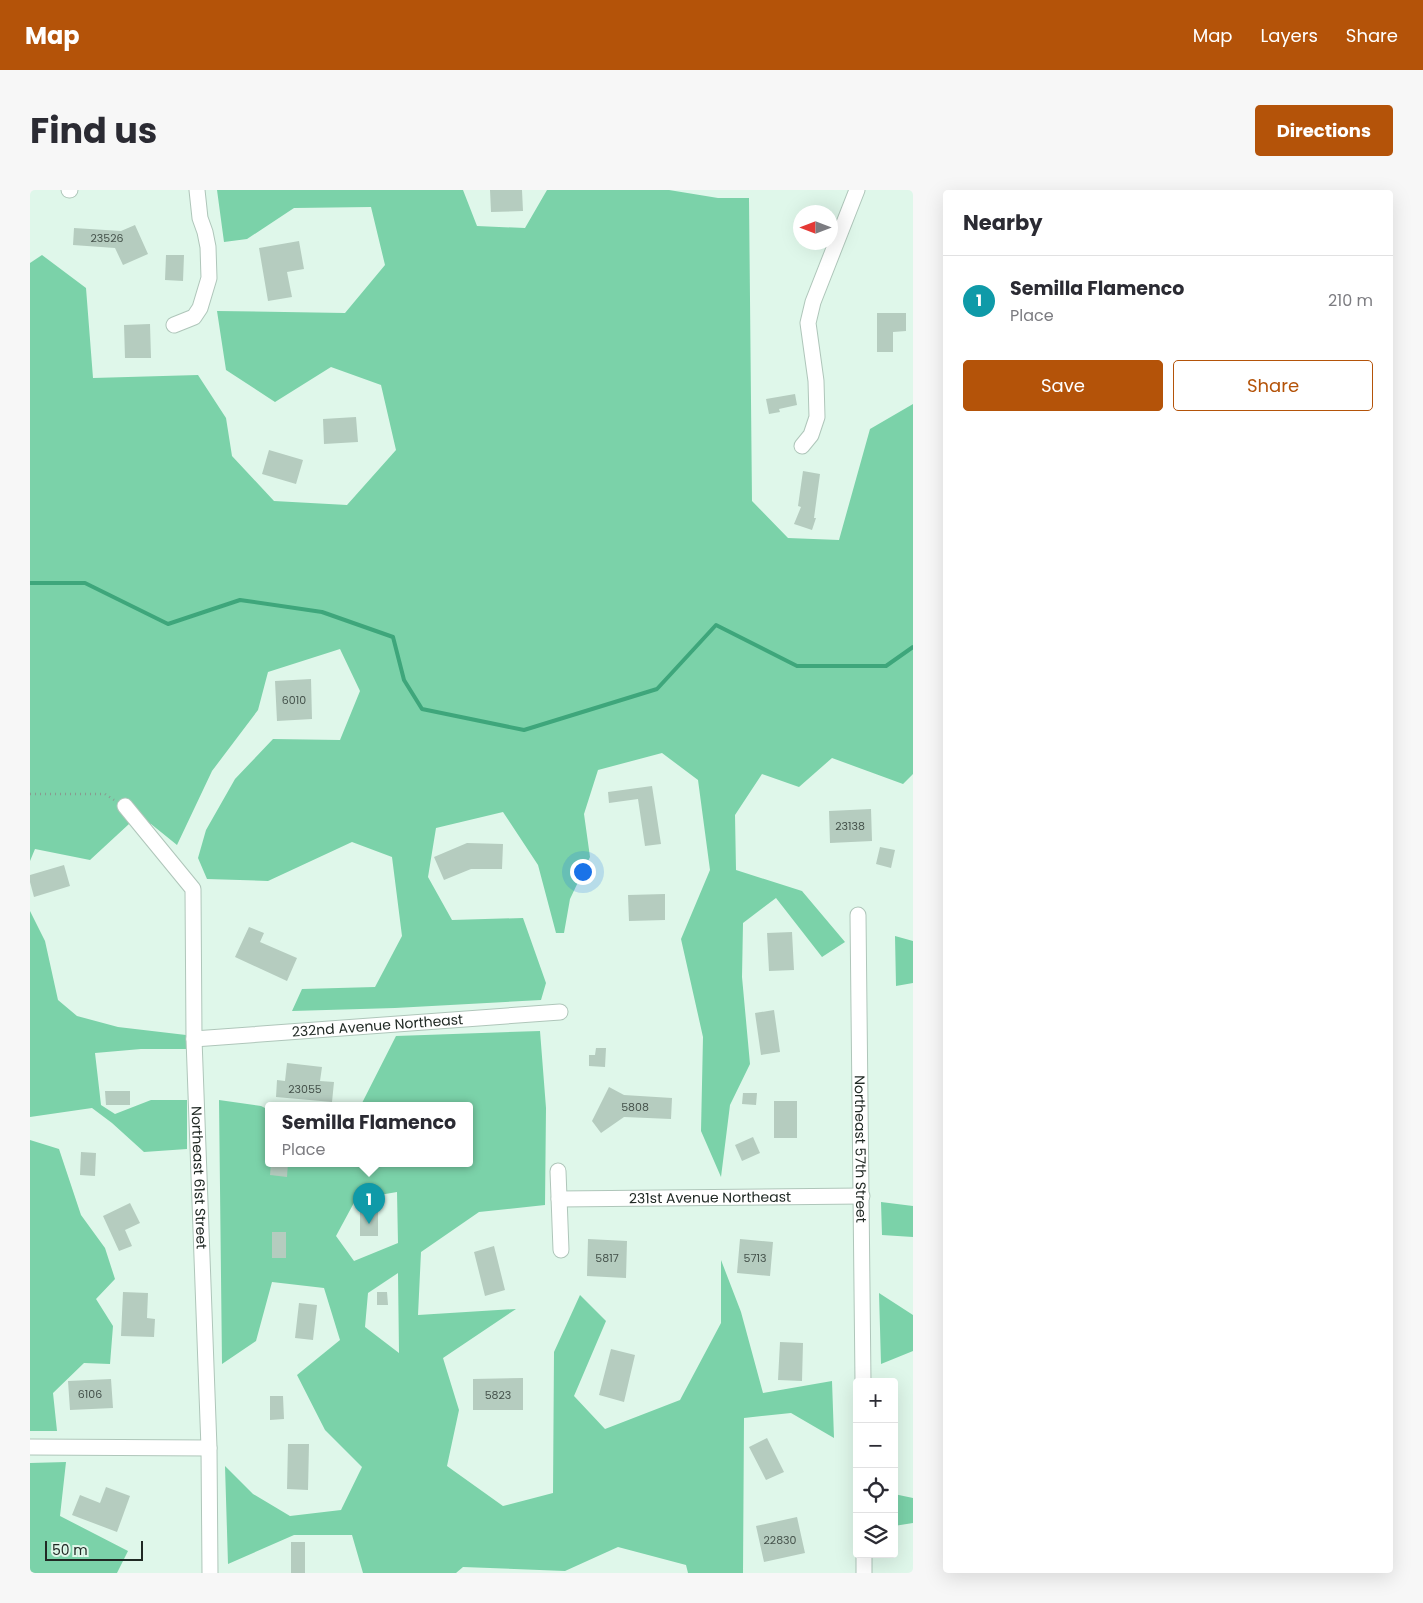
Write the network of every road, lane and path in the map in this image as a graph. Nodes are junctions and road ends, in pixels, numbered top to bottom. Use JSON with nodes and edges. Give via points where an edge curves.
{"nodes":[{"id":1,"x":197,"y":190,"type":"edge"},
{"id":2,"x":857,"y":190,"type":"edge"},
{"id":3,"x":174,"y":326,"type":"dead end"},
{"id":4,"x":802,"y":446,"type":"dead end"},
{"id":5,"x":30,"y":794,"type":"edge"},
{"id":6,"x":126,"y":806,"type":"joint"},
{"id":7,"x":858,"y":915,"type":"dead end"},
{"id":8,"x":560,"y":1012,"type":"dead end"},
{"id":9,"x":194,"y":1039,"type":"junction"},
{"id":10,"x":558,"y":1171,"type":"dead end"},
{"id":11,"x":862,"y":1196,"type":"junction"},
{"id":12,"x":559,"y":1199,"type":"junction"},
{"id":13,"x":561,"y":1250,"type":"dead end"},
{"id":14,"x":863,"y":1378,"type":"edge"},
{"id":15,"x":30,"y":1447,"type":"edge"},
{"id":16,"x":209,"y":1448,"type":"junction"},
{"id":17,"x":864,"y":1558,"type":"edge"},
{"id":18,"x":210,"y":1573,"type":"edge"},
{"id":19,"x":864,"y":1573,"type":"edge"}],
"edges":[{"from":1,"to":3,"type":"street","via":[[208,247],[210,278],[194,317]]},
{"from":2,"to":4,"type":"street","via":[[813,302],[808,323],[816,381],[816,417],[811,435]]},
{"from":5,"to":6,"type":"path","via":[[105,794]]},
{"from":6,"to":9,"type":"street","name":"Northeast 61st Street","via":[[193,889]]},
{"from":7,"to":11,"type":"street","name":"Northeast 57th Street"},
{"from":8,"to":9,"type":"street","name":"232nd Avenue Northeast"},
{"from":9,"to":16,"type":"street","name":"Northeast 61st Street"},
{"from":10,"to":12,"type":"street"},
{"from":11,"to":12,"type":"street","name":"231st Avenue Northeast"},
{"from":11,"to":14,"type":"street","name":"Northeast 57th Street"},
{"from":12,"to":13,"type":"street"},
{"from":15,"to":16,"type":"street"},
{"from":16,"to":18,"type":"street","name":"Northeast 61st Street"},
{"from":17,"to":19,"type":"street"}]}
